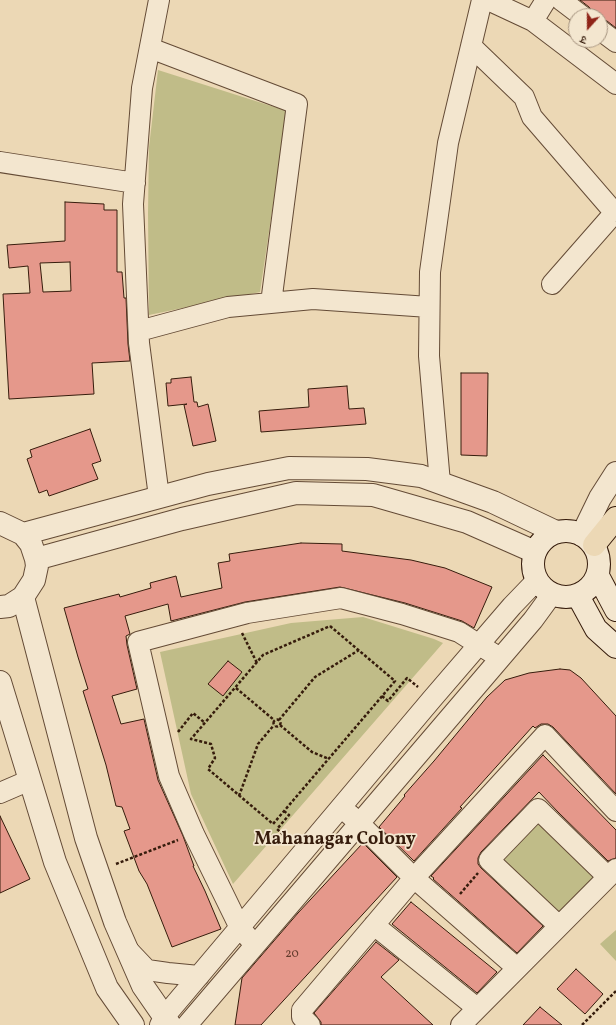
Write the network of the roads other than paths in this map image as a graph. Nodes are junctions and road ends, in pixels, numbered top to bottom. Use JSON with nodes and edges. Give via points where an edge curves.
{"nodes":[{"id":1,"x":159,"y":0,"type":"edge"},
{"id":2,"x":482,"y":0,"type":"edge"},
{"id":3,"x":488,"y":0,"type":"edge"},
{"id":4,"x":546,"y":0,"type":"edge"},
{"id":5,"x":561,"y":0,"type":"edge"},
{"id":6,"x":572,"y":8,"type":"edge"},
{"id":7,"x":533,"y":22,"type":"junction"},
{"id":8,"x":471,"y":46,"type":"junction"},
{"id":9,"x":150,"y":48,"type":"junction"},
{"id":10,"x":616,"y":84,"type":"edge"},
{"id":11,"x":0,"y":162,"type":"edge"},
{"id":12,"x":135,"y":183,"type":"junction"},
{"id":13,"x":615,"y":212,"type":"edge"},
{"id":14,"x":552,"y":284,"type":"dead end"},
{"id":15,"x":271,"y":303,"type":"junction"},
{"id":16,"x":429,"y":307,"type":"junction"},
{"id":17,"x":139,"y":332,"type":"junction"},
{"id":18,"x":616,"y":473,"type":"edge"},
{"id":19,"x":440,"y":483,"type":"junction"},
{"id":20,"x":159,"y":497,"type":"junction"},
{"id":21,"x":614,"y":520,"type":"edge"},
{"id":22,"x":0,"y":522,"type":"edge"},
{"id":23,"x":556,"y":532,"type":"junction"},
{"id":24,"x":23,"y":534,"type":"junction"},
{"id":25,"x":588,"y":540,"type":"junction"},
{"id":26,"x":535,"y":552,"type":"junction"},
{"id":27,"x":36,"y":559,"type":"junction"},
{"id":28,"x":598,"y":576,"type":"junction"},
{"id":29,"x":544,"y":587,"type":"junction"},
{"id":30,"x":578,"y":596,"type":"junction"},
{"id":31,"x":23,"y":597,"type":"junction"},
{"id":32,"x":0,"y":607,"type":"edge"},
{"id":33,"x":616,"y":610,"type":"edge"},
{"id":34,"x":479,"y":645,"type":"junction"},
{"id":35,"x":616,"y":647,"type":"edge"},
{"id":36,"x":500,"y":658,"type":"junction"},
{"id":37,"x":0,"y":682,"type":"edge"},
{"id":38,"x":30,"y":780,"type":"junction"},
{"id":39,"x":0,"y":793,"type":"edge"},
{"id":40,"x":341,"y":808,"type":"junction"},
{"id":41,"x":616,"y":811,"type":"edge"},
{"id":42,"x":359,"y":823,"type":"junction"},
{"id":43,"x":612,"y":873,"type":"edge"},
{"id":44,"x":414,"y":878,"type":"junction"},
{"id":45,"x":374,"y":925,"type":"junction"},
{"id":46,"x":559,"y":926,"type":"junction"},
{"id":47,"x":240,"y":928,"type":"junction"},
{"id":48,"x":255,"y":945,"type":"junction"},
{"id":49,"x":127,"y":948,"type":"junction"},
{"id":50,"x":517,"y":968,"type":"junction"},
{"id":51,"x":199,"y":976,"type":"junction"},
{"id":52,"x":220,"y":985,"type":"junction"},
{"id":53,"x":477,"y":1008,"type":"junction"},
{"id":54,"x":165,"y":1022,"type":"edge"},
{"id":55,"x":133,"y":1025,"type":"edge"},
{"id":56,"x":187,"y":1025,"type":"edge"},
{"id":57,"x":204,"y":1025,"type":"edge"},
{"id":58,"x":310,"y":1025,"type":"edge"},
{"id":59,"x":461,"y":1025,"type":"edge"}],
"edges":[{"from":1,"to":9,"type":"street"},
{"from":2,"to":8,"type":"street"},
{"from":3,"to":7,"type":"street"},
{"from":4,"to":7,"type":"street"},
{"from":5,"to":6,"type":"street"},
{"from":7,"to":10,"type":"street"},
{"from":8,"to":13,"type":"street","via":[[524,98],[532,117]]},
{"from":8,"to":16,"type":"street","via":[[448,143],[430,272]]},
{"from":9,"to":12,"type":"street","via":[[142,88]]},
{"from":9,"to":15,"type":"street","via":[[297,104]]},
{"from":11,"to":12,"type":"street"},
{"from":12,"to":17,"type":"street","via":[[133,204]]},
{"from":13,"to":14,"type":"street"},
{"from":15,"to":16,"type":"street","via":[[313,299]]},
{"from":15,"to":17,"type":"street","via":[[228,307]]},
{"from":16,"to":19,"type":"street","via":[[428,356]]},
{"from":17,"to":20,"type":"street"},
{"from":18,"to":25,"type":"street","via":[[600,498]]},
{"from":19,"to":20,"type":"street","via":[[421,476],[367,469],[289,468],[208,484]]},
{"from":19,"to":23,"type":"street","via":[[493,502]]},
{"from":20,"to":24,"type":"street"},
{"from":21,"to":25,"type":"main road"},
{"from":22,"to":24,"type":"street"},
{"from":23,"to":25,"type":"street","via":[[569,531]]},
{"from":23,"to":26,"type":"street","via":[[540,543]]},
{"from":24,"to":27,"type":"street","via":[[31,544]]},
{"from":25,"to":28,"type":"street","via":[[599,556]]},
{"from":26,"to":27,"type":"street","via":[[467,522],[373,495],[296,493],[182,519]]},
{"from":26,"to":29,"type":"street","via":[[534,571]]},
{"from":27,"to":31,"type":"street","via":[[34,580]]},
{"from":28,"to":30,"type":"street","via":[[594,584]]},
{"from":28,"to":33,"type":"street"},
{"from":29,"to":30,"type":"street","via":[[561,598]]},
{"from":29,"to":34,"type":"street","via":[[512,606]]},
{"from":29,"to":36,"type":"street","via":[[533,620]]},
{"from":30,"to":35,"type":"street","via":[[596,629]]},
{"from":31,"to":32,"type":"street","via":[[9,606]]},
{"from":31,"to":49,"type":"street","via":[[86,838],[115,922]]},
{"from":34,"to":36,"type":"street"},
{"from":34,"to":40,"type":"street"},
{"from":34,"to":47,"type":"street","via":[[459,632],[341,598],[247,613],[138,642],[168,776]]},
{"from":36,"to":42,"type":"street"},
{"from":37,"to":38,"type":"street"},
{"from":38,"to":39,"type":"street"},
{"from":38,"to":55,"type":"street","via":[[55,862],[107,988]]},
{"from":40,"to":42,"type":"street"},
{"from":40,"to":47,"type":"street"},
{"from":41,"to":44,"type":"street","via":[[545,735]]},
{"from":42,"to":44,"type":"street"},
{"from":42,"to":48,"type":"street"},
{"from":43,"to":46,"type":"street"},
{"from":43,"to":46,"type":"street","via":[[538,809],[489,860]]},
{"from":44,"to":45,"type":"street"},
{"from":44,"to":50,"type":"street"},
{"from":45,"to":53,"type":"street"},
{"from":45,"to":58,"type":"street","via":[[302,1010],[302,1017]]},
{"from":46,"to":50,"type":"street"},
{"from":47,"to":48,"type":"street"},
{"from":47,"to":51,"type":"street"},
{"from":48,"to":52,"type":"street"},
{"from":49,"to":51,"type":"street","via":[[147,970]]},
{"from":49,"to":54,"type":"street","via":[[143,986]]},
{"from":50,"to":53,"type":"street"},
{"from":51,"to":54,"type":"street"},
{"from":52,"to":56,"type":"street"},
{"from":52,"to":57,"type":"street","via":[[205,1016]]},
{"from":53,"to":59,"type":"street"}]}
